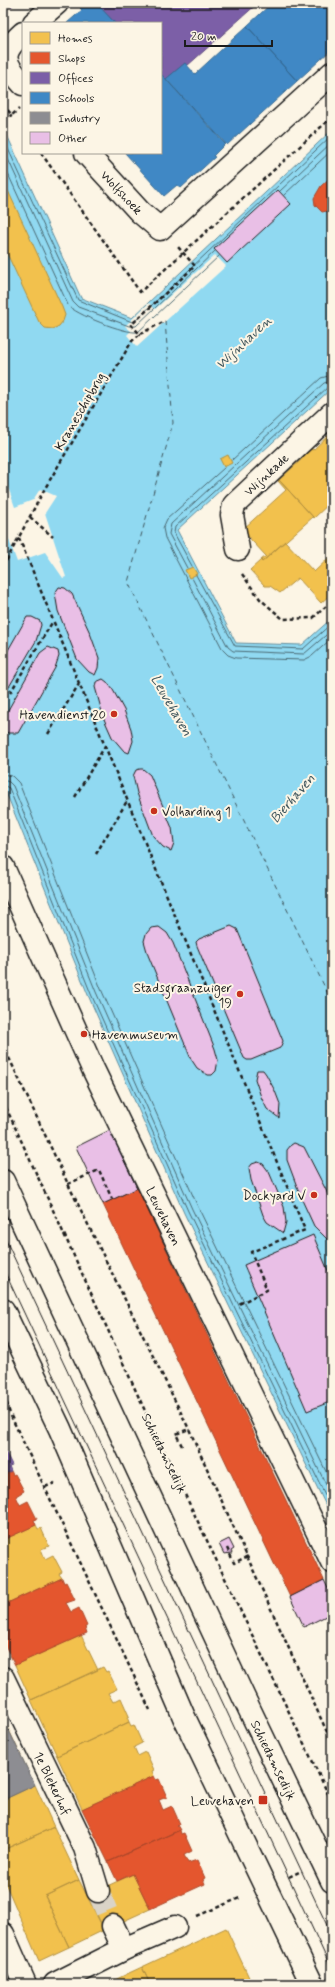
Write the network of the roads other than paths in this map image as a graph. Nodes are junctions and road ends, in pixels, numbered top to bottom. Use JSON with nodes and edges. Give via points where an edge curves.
{"nodes":[{"id":1,"x":57,"y":3,"type":"edge"},
{"id":2,"x":35,"y":22,"type":"edge"},
{"id":3,"x":22,"y":34,"type":"edge"},
{"id":4,"x":332,"y":73,"type":"edge"},
{"id":5,"x":22,"y":83,"type":"edge"},
{"id":6,"x":87,"y":154,"type":"edge"},
{"id":7,"x":332,"y":413,"type":"edge"},
{"id":8,"x":238,"y":549,"type":"road end"},
{"id":9,"x":3,"y":867,"type":"edge"},
{"id":10,"x":3,"y":1181,"type":"edge"},
{"id":11,"x":3,"y":1310,"type":"edge"},
{"id":12,"x":332,"y":1562,"type":"edge"},
{"id":13,"x":3,"y":1678,"type":"edge"},
{"id":14,"x":332,"y":1881,"type":"edge"},
{"id":15,"x":98,"y":1891,"type":"tunnel mouth"},
{"id":16,"x":114,"y":1926,"type":"tunnel mouth"},
{"id":17,"x":175,"y":1927,"type":"dead end"},
{"id":18,"x":3,"y":1934,"type":"edge"},
{"id":19,"x":124,"y":1949,"type":"junction"},
{"id":20,"x":25,"y":1984,"type":"edge"},
{"id":21,"x":55,"y":1984,"type":"edge"},
{"id":22,"x":312,"y":1984,"type":"edge"}],
"edges":[{"from":1,"to":2,"type":"main road"},
{"from":3,"to":5,"type":"main road","via":[[6,50],[4,56],[8,67]]},
{"from":4,"to":6,"type":"main road","name":"Wolfshoek","via":[[160,230]]},
{"from":7,"to":8,"type":"main road","name":"Wijnkade","via":[[234,505],[232,515]]},
{"from":9,"to":12,"type":"main road","name":"Leuvehaven","via":[[93,1069]]},
{"from":10,"to":14,"type":"main road","name":"Schiedamsedijk"},
{"from":11,"to":22,"type":"main road","via":[[60,1429],[184,1717]]},
{"from":13,"to":15,"type":"main road","name":"1e Blekerhof","via":[[85,1848]]},
{"from":16,"to":19,"type":"main road"},
{"from":17,"to":19,"type":"main road"},
{"from":18,"to":20,"type":"main road"},
{"from":19,"to":21,"type":"main road"}]}
